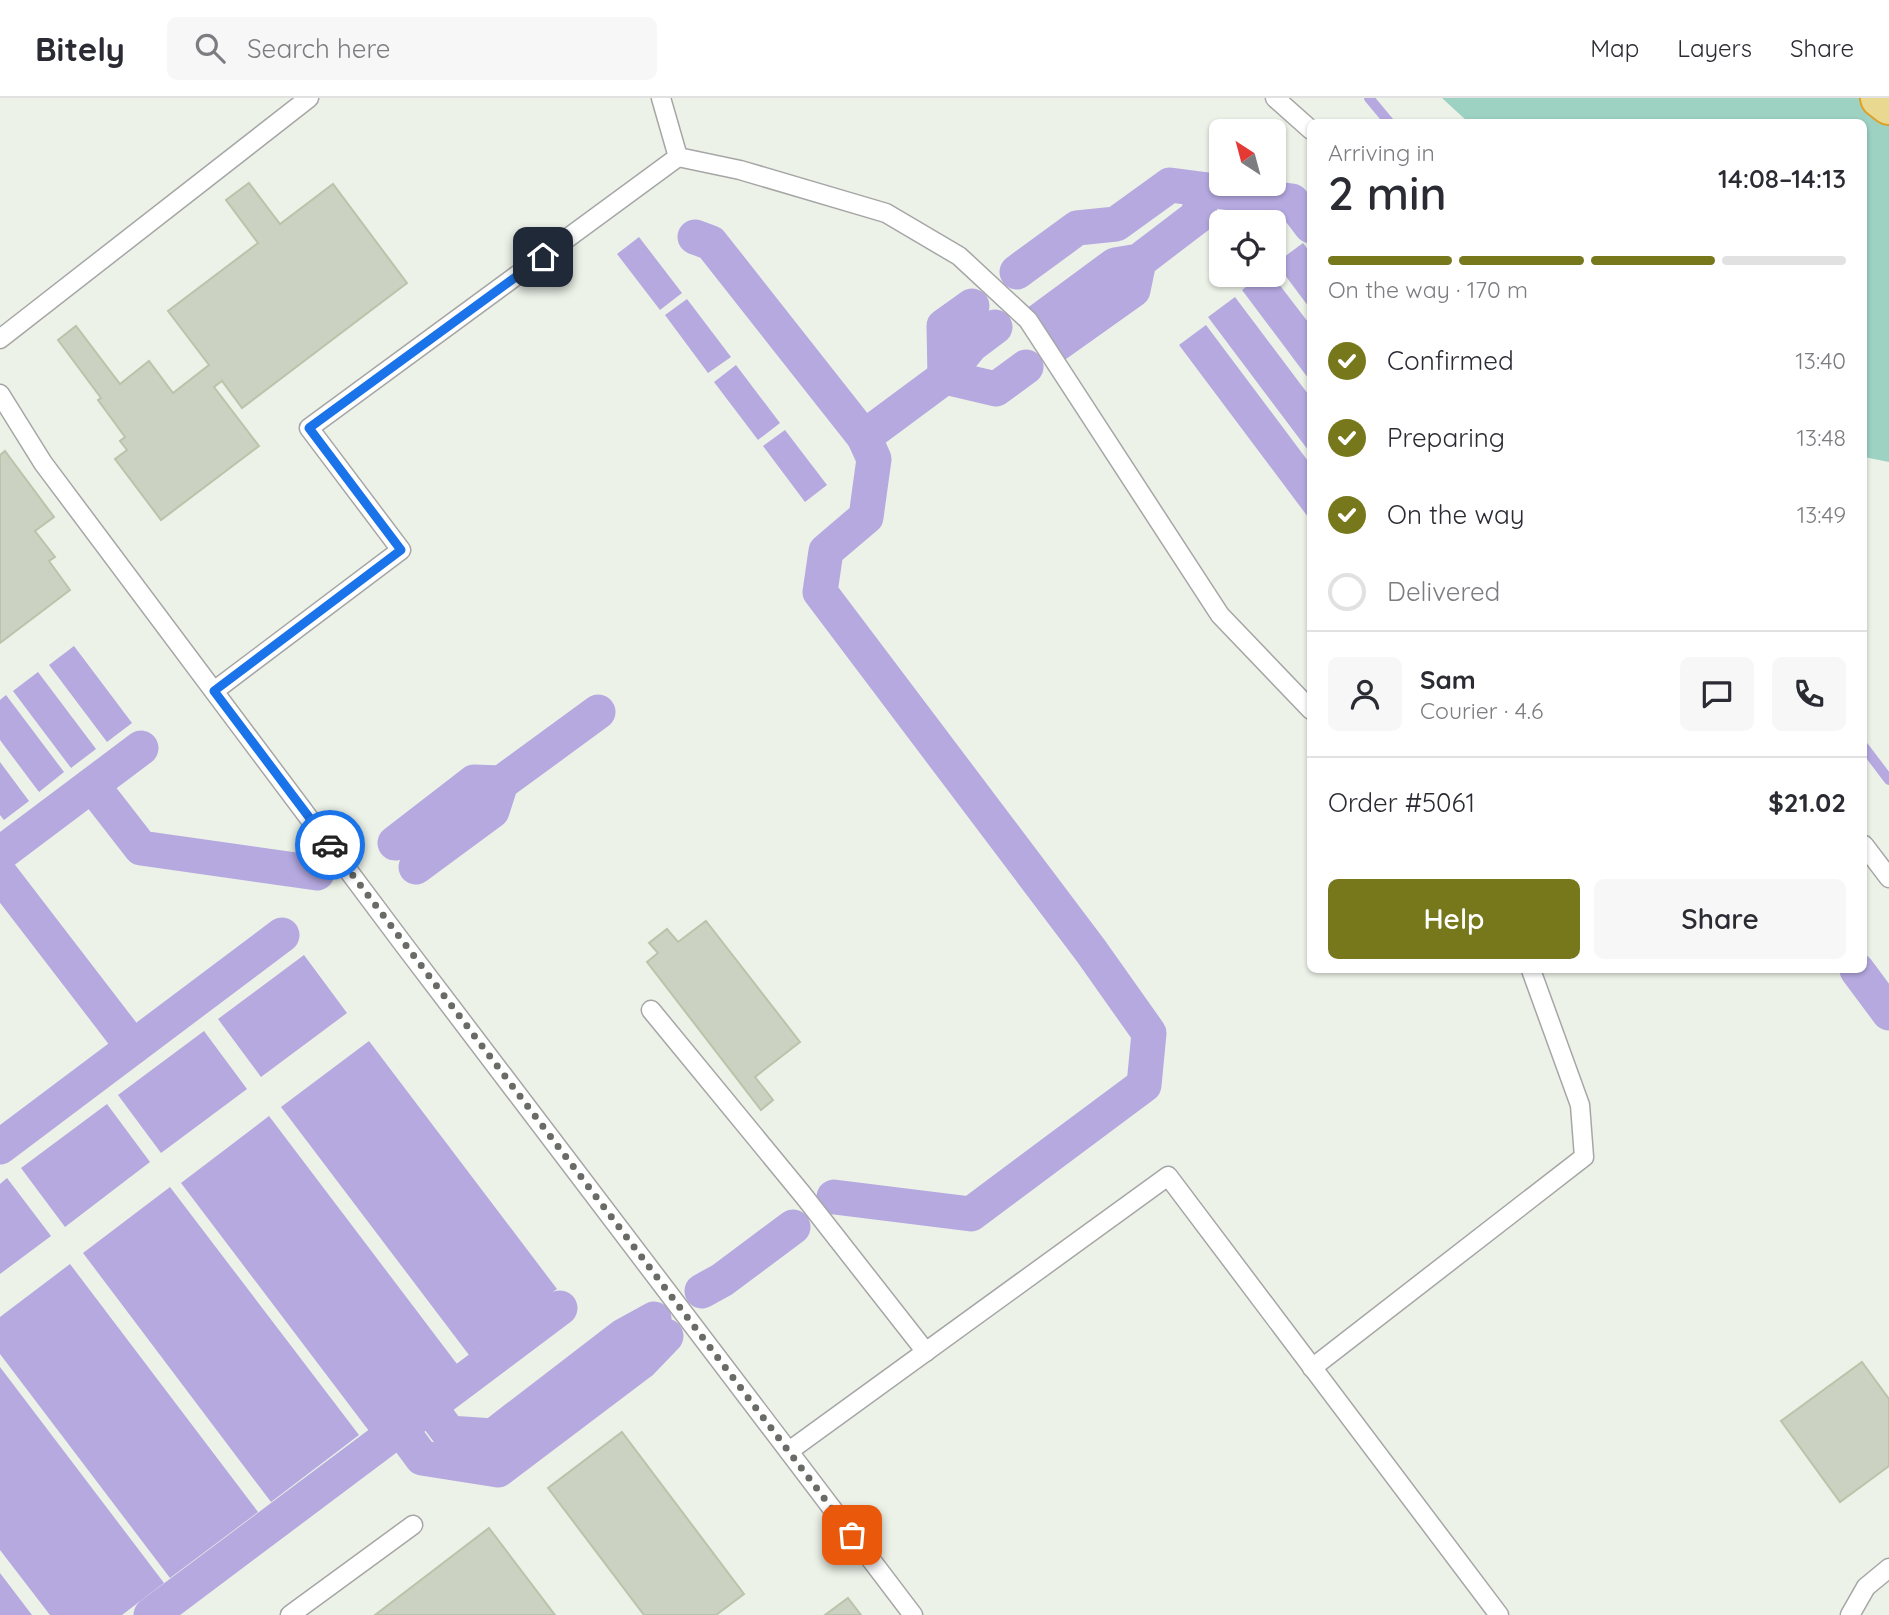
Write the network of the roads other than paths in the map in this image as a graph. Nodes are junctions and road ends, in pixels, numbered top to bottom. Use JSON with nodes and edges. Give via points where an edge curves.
{"nodes":[{"id":1,"x":309,"y":98,"type":"edge"},
{"id":2,"x":661,"y":98,"type":"edge"},
{"id":3,"x":1275,"y":98,"type":"edge"},
{"id":4,"x":1880,"y":98,"type":"edge"},
{"id":5,"x":1889,"y":105,"type":"edge"},
{"id":6,"x":1307,"y":126,"type":"edge"},
{"id":7,"x":678,"y":157,"type":"junction"},
{"id":8,"x":0,"y":339,"type":"edge"},
{"id":9,"x":0,"y":394,"type":"edge"},
{"id":10,"x":214,"y":691,"type":"junction"},
{"id":11,"x":1307,"y":706,"type":"edge"},
{"id":12,"x":1867,"y":849,"type":"edge"},
{"id":13,"x":1889,"y":878,"type":"edge"},
{"id":14,"x":1532,"y":973,"type":"edge"},
{"id":15,"x":651,"y":1010,"type":"dead end"},
{"id":16,"x":926,"y":1352,"type":"junction"},
{"id":17,"x":1312,"y":1368,"type":"junction"},
{"id":18,"x":789,"y":1451,"type":"junction"},
{"id":19,"x":413,"y":1525,"type":"dead end"},
{"id":20,"x":1889,"y":1568,"type":"edge"},
{"id":21,"x":290,"y":1615,"type":"edge"},
{"id":22,"x":913,"y":1615,"type":"edge"},
{"id":23,"x":1499,"y":1615,"type":"edge"},
{"id":24,"x":1850,"y":1615,"type":"edge"}],
"edges":[{"from":1,"to":8,"type":"lane"},
{"from":2,"to":7,"type":"lane"},
{"from":3,"to":6,"type":"lane"},
{"from":4,"to":5,"type":"highway"},
{"from":7,"to":10,"type":"lane","via":[[309,428],[401,550]]},
{"from":7,"to":11,"type":"lane","via":[[740,170],[886,213],[959,256],[1028,320],[1220,615]]},
{"from":9,"to":10,"type":"lane","via":[[43,463]]},
{"from":10,"to":18,"type":"lane"},
{"from":12,"to":13,"type":"lane"},
{"from":14,"to":17,"type":"lane","via":[[1580,1105],[1584,1157]]},
{"from":15,"to":16,"type":"lane"},
{"from":16,"to":17,"type":"lane","via":[[1168,1176]]},
{"from":16,"to":18,"type":"lane"},
{"from":17,"to":23,"type":"lane"},
{"from":18,"to":22,"type":"lane"},
{"from":19,"to":21,"type":"lane"},
{"from":20,"to":24,"type":"lane","via":[[1866,1587]]}]}
